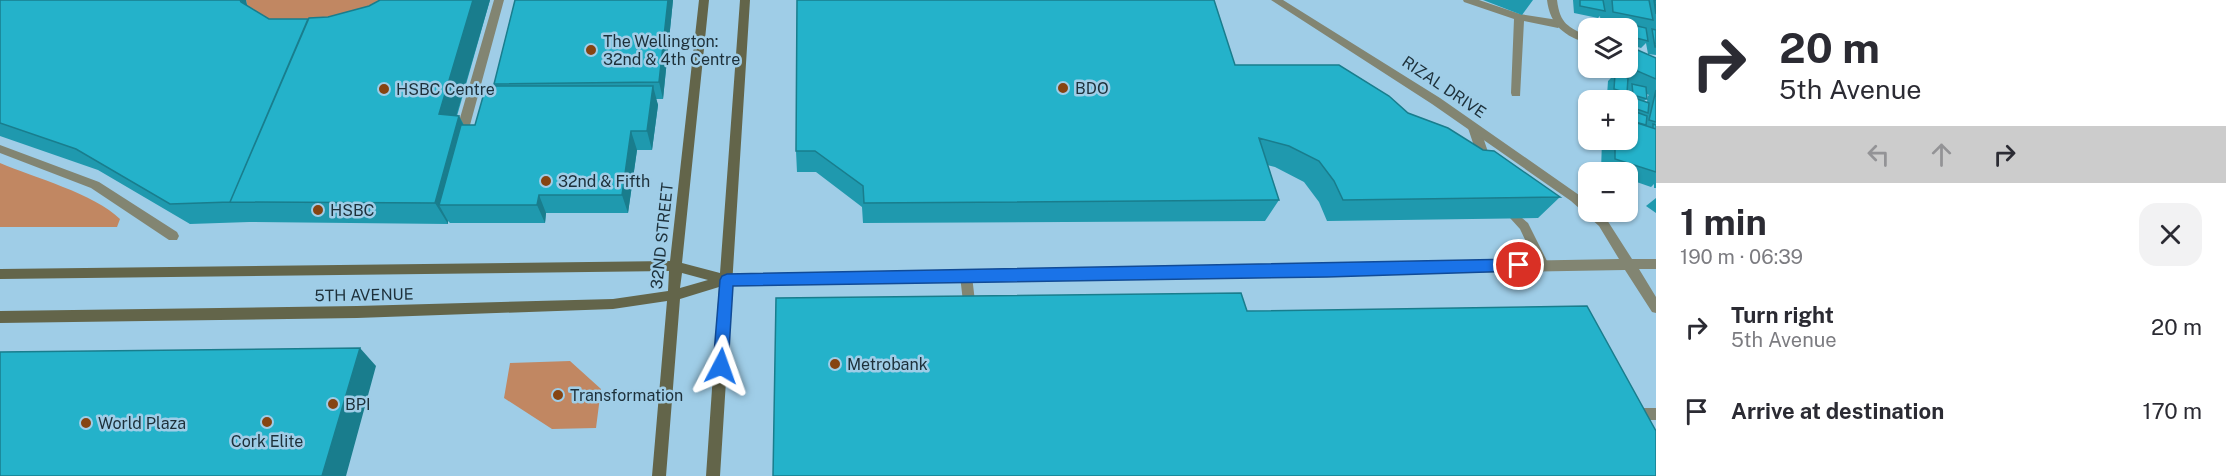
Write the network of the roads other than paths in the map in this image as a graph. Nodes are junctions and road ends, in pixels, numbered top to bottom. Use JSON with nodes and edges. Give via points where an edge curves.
{"nodes":[{"id":1,"x":499,"y":0,"type":"edge"},
{"id":2,"x":704,"y":0,"type":"edge"},
{"id":3,"x":745,"y":0,"type":"edge"},
{"id":4,"x":1276,"y":0,"type":"edge"},
{"id":5,"x":1468,"y":0,"type":"edge"},
{"id":6,"x":1552,"y":0,"type":"edge"},
{"id":7,"x":1519,"y":17,"type":"junction"},
{"id":8,"x":1558,"y":24,"type":"junction"},
{"id":9,"x":1578,"y":36,"type":"edge"},
{"id":10,"x":1516,"y":93,"type":"dead end"},
{"id":11,"x":464,"y":125,"type":"edge"},
{"id":12,"x":1474,"y":128,"type":"junction"},
{"id":13,"x":0,"y":149,"type":"edge"},
{"id":14,"x":1489,"y":172,"type":"edge"},
{"id":15,"x":1578,"y":202,"type":"edge"},
{"id":16,"x":1515,"y":218,"type":"edge"},
{"id":17,"x":1602,"y":222,"type":"edge"},
{"id":18,"x":174,"y":236,"type":"dead end"},
{"id":19,"x":1628,"y":264,"type":"junction"},
{"id":20,"x":1656,"y":264,"type":"edge"},
{"id":21,"x":1543,"y":265,"type":"junction"},
{"id":22,"x":676,"y":266,"type":"junction"},
{"id":23,"x":0,"y":274,"type":"edge"},
{"id":24,"x":966,"y":276,"type":"junction"},
{"id":25,"x":727,"y":280,"type":"junction"},
{"id":26,"x":674,"y":295,"type":"junction"},
{"id":27,"x":1656,"y":308,"type":"edge"},
{"id":28,"x":970,"y":313,"type":"edge"},
{"id":29,"x":0,"y":317,"type":"edge"},
{"id":30,"x":1635,"y":414,"type":"edge"},
{"id":31,"x":1656,"y":414,"type":"edge"},
{"id":32,"x":658,"y":476,"type":"edge"},
{"id":33,"x":713,"y":476,"type":"edge"}],
"edges":[{"from":1,"to":11,"type":"street"},
{"from":2,"to":22,"type":"main road","name":"32ND STREET"},
{"from":3,"to":25,"type":"main road"},
{"from":4,"to":12,"type":"street","name":"RIZAL DRIVE"},
{"from":5,"to":7,"type":"street"},
{"from":6,"to":8,"type":"street"},
{"from":7,"to":8,"type":"street"},
{"from":7,"to":10,"type":"street"},
{"from":8,"to":9,"type":"street"},
{"from":12,"to":14,"type":"street"},
{"from":12,"to":15,"type":"street","name":"RIZAL DRIVE"},
{"from":13,"to":18,"type":"street","via":[[95,185]]},
{"from":16,"to":21,"type":"street","via":[[1524,226]]},
{"from":17,"to":19,"type":"street","name":"RIZAL DRIVE"},
{"from":19,"to":20,"type":"street","name":"5TH AVENUE"},
{"from":19,"to":21,"type":"street","name":"5TH AVENUE"},
{"from":19,"to":27,"type":"street","name":"RIZAL DRIVE"},
{"from":21,"to":24,"type":"street","name":"5TH AVENUE"},
{"from":22,"to":23,"type":"main road","name":"5TH AVENUE"},
{"from":22,"to":25,"type":"main road","name":"5TH AVENUE"},
{"from":22,"to":26,"type":"main road","name":"32ND STREET"},
{"from":24,"to":25,"type":"street","name":"5TH AVENUE"},
{"from":24,"to":28,"type":"street"},
{"from":25,"to":26,"type":"main road","name":"5TH AVENUE"},
{"from":25,"to":33,"type":"main road"},
{"from":26,"to":29,"type":"main road","name":"5TH AVENUE","via":[[613,304],[369,312]]},
{"from":26,"to":32,"type":"main road","name":"32ND STREET"},
{"from":30,"to":31,"type":"street"}]}
